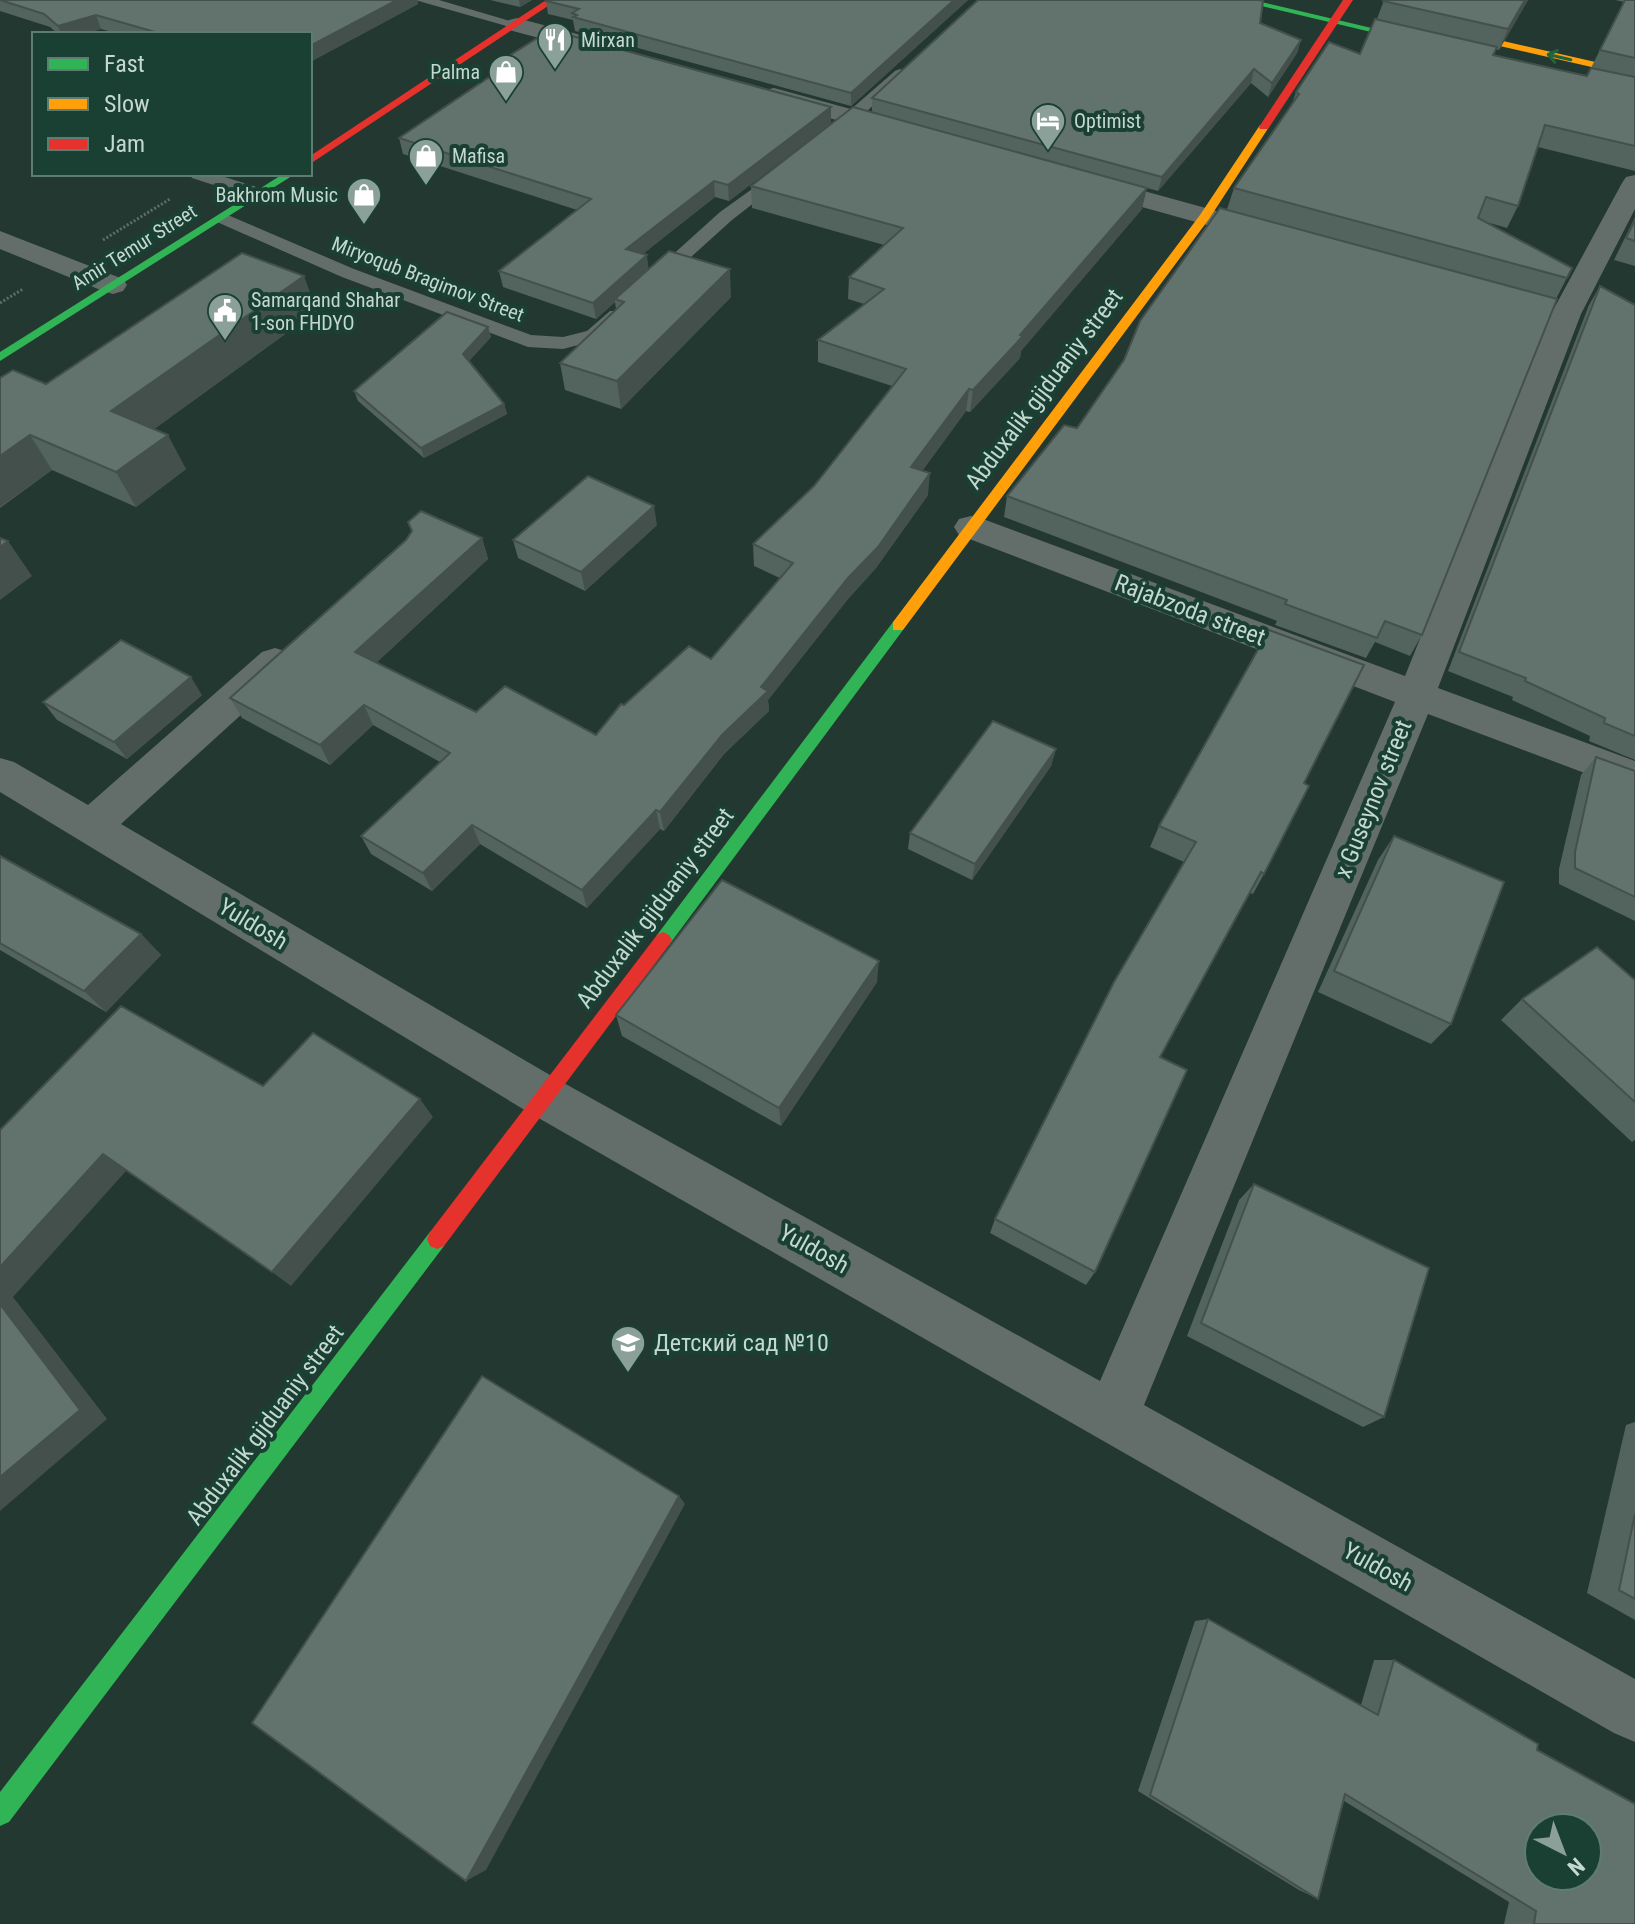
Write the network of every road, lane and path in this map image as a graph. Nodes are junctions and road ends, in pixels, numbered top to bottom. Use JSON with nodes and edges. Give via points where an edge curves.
{"nodes":[{"id":1,"x":422,"y":0,"type":"edge"},
{"id":2,"x":552,"y":0,"type":"edge"},
{"id":3,"x":1241,"y":0,"type":"edge"},
{"id":4,"x":1311,"y":0,"type":"edge"},
{"id":5,"x":1342,"y":9,"type":"edge"},
{"id":6,"x":517,"y":25,"type":"junction"},
{"id":7,"x":624,"y":54,"type":"edge"},
{"id":8,"x":911,"y":64,"type":"edge"},
{"id":9,"x":1635,"y":74,"type":"edge"},
{"id":10,"x":746,"y":88,"type":"edge"},
{"id":11,"x":1635,"y":91,"type":"edge"},
{"id":12,"x":853,"y":117,"type":"junction"},
{"id":13,"x":927,"y":137,"type":"edge"},
{"id":14,"x":819,"y":144,"type":"edge"},
{"id":15,"x":312,"y":160,"type":"edge"},
{"id":16,"x":796,"y":162,"type":"edge"},
{"id":17,"x":1059,"y":175,"type":"edge"},
{"id":18,"x":204,"y":176,"type":"edge"},
{"id":19,"x":287,"y":176,"type":"edge"},
{"id":20,"x":1635,"y":183,"type":"edge"},
{"id":21,"x":260,"y":194,"type":"junction"},
{"id":22,"x":1205,"y":217,"type":"junction"},
{"id":23,"x":223,"y":218,"type":"junction"},
{"id":24,"x":1280,"y":237,"type":"edge"},
{"id":25,"x":0,"y":239,"type":"edge"},
{"id":26,"x":113,"y":285,"type":"junction"},
{"id":27,"x":0,"y":357,"type":"edge"},
{"id":28,"x":971,"y":527,"type":"junction"},
{"id":29,"x":305,"y":636,"type":"edge"},
{"id":30,"x":1416,"y":695,"type":"junction"},
{"id":31,"x":0,"y":773,"type":"edge"},
{"id":32,"x":1635,"y":777,"type":"edge"},
{"id":33,"x":91,"y":827,"type":"junction"},
{"id":34,"x":545,"y":1097,"type":"junction"},
{"id":35,"x":1112,"y":1417,"type":"junction"},
{"id":36,"x":1635,"y":1712,"type":"edge"},
{"id":37,"x":0,"y":1813,"type":"edge"}],
"edges":[{"from":1,"to":6,"type":"lane"},
{"from":2,"to":6,"type":"street"},
{"from":3,"to":5,"type":"street"},
{"from":4,"to":5,"type":"street"},
{"from":9,"to":5,"type":"street","one_way":true},
{"from":5,"to":11,"type":"street"},
{"from":5,"to":22,"type":"street","name":"Abduxalik gijduaniy street"},
{"from":6,"to":7,"type":"street"},
{"from":6,"to":15,"type":"street"},
{"from":8,"to":12,"type":"lane"},
{"from":10,"to":12,"type":"street"},
{"from":12,"to":13,"type":"street"},
{"from":12,"to":14,"type":"lane"},
{"from":16,"to":23,"type":"lane","name":"Miryoqub Bragimov Street","via":[[726,216],[594,335],[563,343],[528,341],[348,273]]},
{"from":17,"to":22,"type":"street"},
{"from":18,"to":21,"type":"lane"},
{"from":19,"to":21,"type":"street","name":"Amir Temur Street"},
{"from":20,"to":30,"type":"street","name":"x Guseynov street","via":[[1551,310]]},
{"from":21,"to":23,"type":"street","name":"Amir Temur Street"},
{"from":22,"to":24,"type":"street"},
{"from":22,"to":28,"type":"street","name":"Abduxalik gijduaniy street"},
{"from":23,"to":26,"type":"street","name":"Amir Temur Street"},
{"from":25,"to":26,"type":"street"},
{"from":26,"to":27,"type":"street","name":"Amir Temur Street"},
{"from":28,"to":30,"type":"street","name":"Rajabzoda street"},
{"from":28,"to":34,"type":"street","name":"Abduxalik gijduaniy street"},
{"from":29,"to":33,"type":"street"},
{"from":30,"to":32,"type":"street","name":"Rajabzoda street"},
{"from":30,"to":35,"type":"street","name":"x Guseynov street"},
{"from":31,"to":33,"type":"street","name":"Yuldosh"},
{"from":33,"to":34,"type":"street","name":"Yuldosh"},
{"from":34,"to":35,"type":"street","name":"Yuldosh"},
{"from":34,"to":37,"type":"street","name":"Abduxalik gijduaniy street"},
{"from":35,"to":36,"type":"street","name":"Yuldosh"}]}
